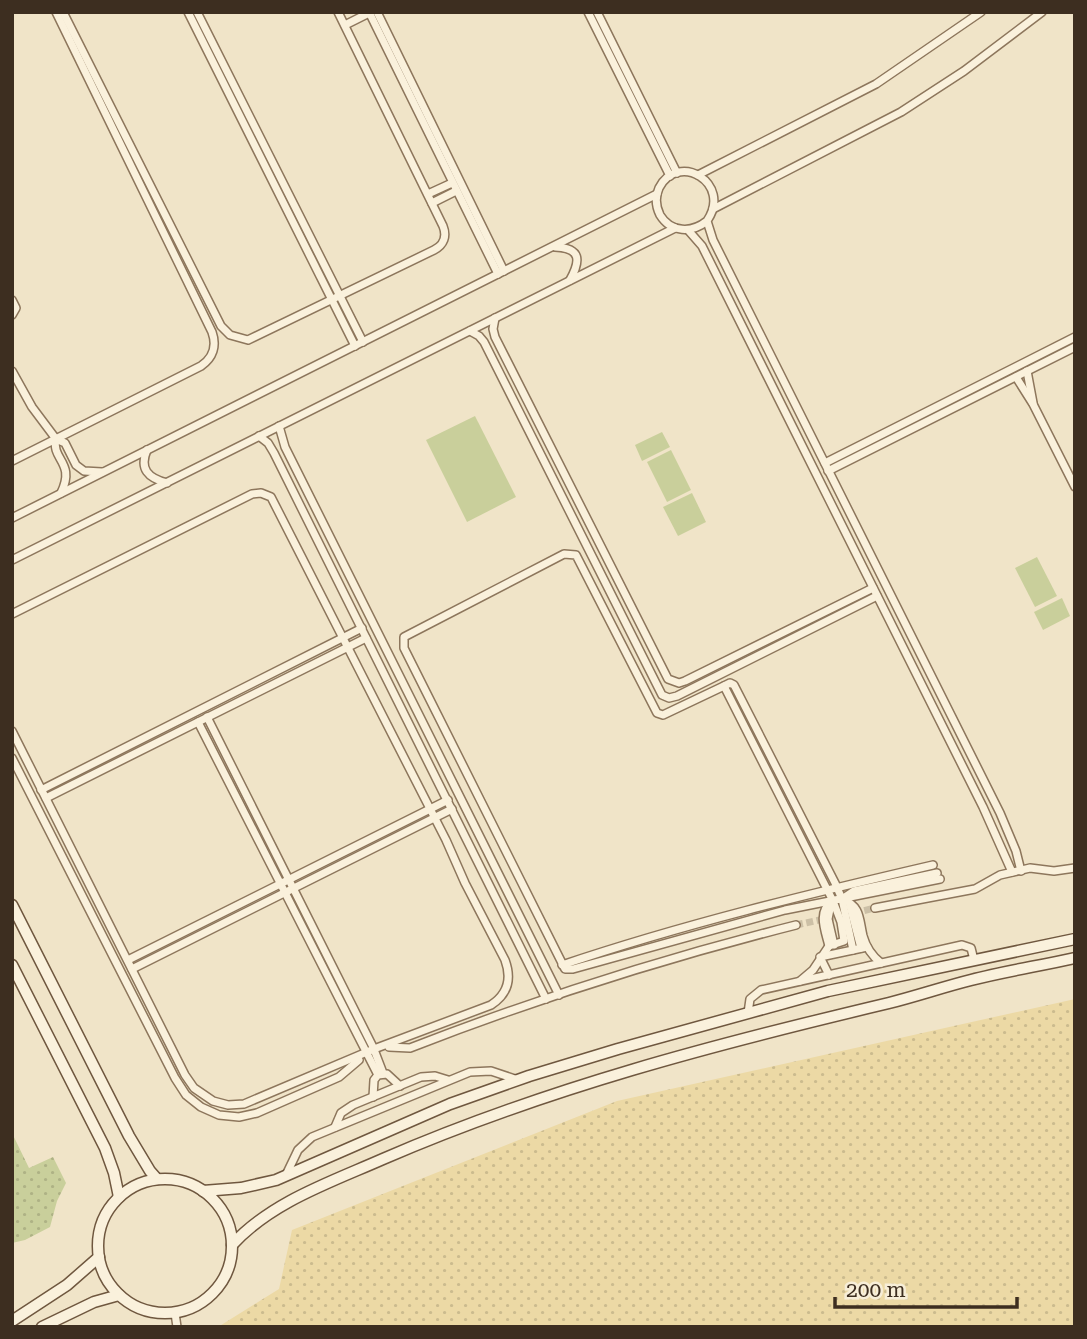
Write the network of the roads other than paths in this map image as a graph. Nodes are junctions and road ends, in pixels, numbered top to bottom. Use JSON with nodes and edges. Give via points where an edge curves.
{"nodes":[{"id":1,"x":56,"y":12,"type":"edge"},
{"id":2,"x":63,"y":12,"type":"edge"},
{"id":3,"x":188,"y":12,"type":"edge"},
{"id":4,"x":197,"y":12,"type":"edge"},
{"id":5,"x":349,"y":12,"type":"edge"},
{"id":6,"x":588,"y":12,"type":"edge"},
{"id":7,"x":597,"y":12,"type":"edge"},
{"id":8,"x":981,"y":12,"type":"edge"},
{"id":9,"x":1042,"y":12,"type":"edge"},
{"id":10,"x":372,"y":13,"type":"edge"},
{"id":11,"x":339,"y":14,"type":"edge"},
{"id":12,"x":345,"y":25,"type":"junction"},
{"id":13,"x":673,"y":175,"type":"junction"},
{"id":14,"x":698,"y":175,"type":"junction"},
{"id":15,"x":452,"y":183,"type":"junction"},
{"id":16,"x":456,"y":191,"type":"junction"},
{"id":17,"x":428,"y":194,"type":"junction"},
{"id":18,"x":657,"y":194,"type":"junction"},
{"id":19,"x":432,"y":203,"type":"junction"},
{"id":20,"x":713,"y":209,"type":"junction"},
{"id":21,"x":707,"y":221,"type":"junction"},
{"id":22,"x":674,"y":228,"type":"junction"},
{"id":23,"x":688,"y":230,"type":"junction"},
{"id":24,"x":552,"y":247,"type":"junction"},
{"id":25,"x":501,"y":273,"type":"junction"},
{"id":26,"x":570,"y":281,"type":"junction"},
{"id":27,"x":339,"y":297,"type":"junction"},
{"id":28,"x":12,"y":300,"type":"edge"},
{"id":29,"x":331,"y":301,"type":"junction"},
{"id":30,"x":12,"y":315,"type":"edge"},
{"id":31,"x":751,"y":317,"type":"junction"},
{"id":32,"x":495,"y":318,"type":"junction"},
{"id":33,"x":740,"y":323,"type":"junction"},
{"id":34,"x":470,"y":331,"type":"junction"},
{"id":35,"x":1075,"y":337,"type":"edge"},
{"id":36,"x":359,"y":344,"type":"junction"},
{"id":37,"x":1075,"y":347,"type":"edge"},
{"id":38,"x":12,"y":371,"type":"edge"},
{"id":39,"x":1027,"y":371,"type":"junction"},
{"id":40,"x":1016,"y":377,"type":"junction"},
{"id":41,"x":526,"y":399,"type":"junction"},
{"id":42,"x":515,"y":404,"type":"junction"},
{"id":43,"x":1033,"y":404,"type":"junction"},
{"id":44,"x":279,"y":426,"type":"junction"},
{"id":45,"x":259,"y":436,"type":"junction"},
{"id":46,"x":56,"y":439,"type":"junction"},
{"id":47,"x":148,"y":450,"type":"junction"},
{"id":48,"x":72,"y":458,"type":"junction"},
{"id":49,"x":12,"y":461,"type":"edge"},
{"id":50,"x":63,"y":463,"type":"junction"},
{"id":51,"x":826,"y":467,"type":"junction"},
{"id":52,"x":103,"y":472,"type":"junction"},
{"id":53,"x":166,"y":483,"type":"junction"},
{"id":54,"x":1075,"y":487,"type":"edge"},
{"id":55,"x":60,"y":493,"type":"junction"},
{"id":56,"x":12,"y":517,"type":"edge"},
{"id":57,"x":328,"y":533,"type":"junction"},
{"id":58,"x":316,"y":539,"type":"junction"},
{"id":59,"x":863,"y":540,"type":"junction"},
{"id":60,"x":852,"y":546,"type":"junction"},
{"id":61,"x":12,"y":560,"type":"edge"},
{"id":62,"x":873,"y":588,"type":"junction"},
{"id":63,"x":877,"y":596,"type":"junction"},
{"id":64,"x":12,"y":614,"type":"edge"},
{"id":65,"x":362,"y":628,"type":"junction"},
{"id":66,"x":343,"y":638,"type":"junction"},
{"id":67,"x":366,"y":638,"type":"junction"},
{"id":68,"x":348,"y":647,"type":"junction"},
{"id":69,"x":656,"y":656,"type":"junction"},
{"id":70,"x":923,"y":659,"type":"junction"},
{"id":71,"x":644,"y":662,"type":"junction"},
{"id":72,"x":911,"y":665,"type":"junction"},
{"id":73,"x":672,"y":682,"type":"junction"},
{"id":74,"x":724,"y":685,"type":"junction"},
{"id":75,"x":666,"y":697,"type":"junction"},
{"id":76,"x":413,"y":702,"type":"junction"},
{"id":77,"x":402,"y":709,"type":"junction"},
{"id":78,"x":207,"y":717,"type":"junction"},
{"id":79,"x":198,"y":722,"type":"junction"},
{"id":80,"x":12,"y":731,"type":"edge"},
{"id":81,"x":107,"y":757,"type":"junction"},
{"id":82,"x":12,"y":758,"type":"edge"},
{"id":83,"x":111,"y":765,"type":"junction"},
{"id":84,"x":41,"y":790,"type":"junction"},
{"id":85,"x":46,"y":798,"type":"junction"},
{"id":86,"x":448,"y":800,"type":"junction"},
{"id":87,"x":452,"y":809,"type":"junction"},
{"id":88,"x":429,"y":810,"type":"junction"},
{"id":89,"x":433,"y":818,"type":"junction"},
{"id":90,"x":1004,"y":823,"type":"junction"},
{"id":91,"x":993,"y":829,"type":"junction"},
{"id":92,"x":1075,"y":868,"type":"edge"},
{"id":93,"x":1021,"y":871,"type":"junction"},
{"id":94,"x":1012,"y":873,"type":"junction"},
{"id":95,"x":289,"y":880,"type":"junction"},
{"id":96,"x":280,"y":884,"type":"junction"},
{"id":97,"x":293,"y":888,"type":"junction"},
{"id":98,"x":838,"y":888,"type":"junction"},
{"id":99,"x":828,"y":891,"type":"junction"},
{"id":100,"x":284,"y":893,"type":"junction"},
{"id":101,"x":808,"y":895,"type":"junction"},
{"id":102,"x":512,"y":900,"type":"junction"},
{"id":103,"x":837,"y":900,"type":"junction"},
{"id":104,"x":12,"y":905,"type":"edge"},
{"id":105,"x":810,"y":905,"type":"junction"},
{"id":106,"x":500,"y":906,"type":"junction"},
{"id":107,"x":875,"y":908,"type":"tunnel mouth"},
{"id":108,"x":796,"y":926,"type":"tunnel mouth"},
{"id":109,"x":1075,"y":939,"type":"edge"},
{"id":110,"x":619,"y":946,"type":"junction"},
{"id":111,"x":831,"y":946,"type":"junction"},
{"id":112,"x":860,"y":949,"type":"junction"},
{"id":113,"x":621,"y":956,"type":"junction"},
{"id":114,"x":820,"y":957,"type":"junction"},
{"id":115,"x":1075,"y":958,"type":"edge"},
{"id":116,"x":128,"y":960,"type":"junction"},
{"id":117,"x":974,"y":960,"type":"junction"},
{"id":118,"x":881,"y":963,"type":"junction"},
{"id":119,"x":12,"y":965,"type":"edge"},
{"id":120,"x":562,"y":965,"type":"junction"},
{"id":121,"x":132,"y":969,"type":"junction"},
{"id":122,"x":829,"y":975,"type":"junction"},
{"id":123,"x":800,"y":981,"type":"junction"},
{"id":124,"x":559,"y":995,"type":"junction"},
{"id":125,"x":546,"y":999,"type":"junction"},
{"id":126,"x":748,"y":1013,"type":"junction"},
{"id":127,"x":371,"y":1053,"type":"junction"},
{"id":128,"x":380,"y":1074,"type":"junction"},
{"id":129,"x":448,"y":1080,"type":"junction"},
{"id":130,"x":518,"y":1080,"type":"junction"},
{"id":131,"x":400,"y":1086,"type":"junction"},
{"id":132,"x":373,"y":1097,"type":"junction"},
{"id":133,"x":335,"y":1127,"type":"junction"},
{"id":134,"x":286,"y":1175,"type":"junction"},
{"id":135,"x":157,"y":1179,"type":"junction"},
{"id":136,"x":203,"y":1191,"type":"junction"},
{"id":137,"x":119,"y":1197,"type":"junction"},
{"id":138,"x":232,"y":1245,"type":"junction"},
{"id":139,"x":99,"y":1257,"type":"junction"},
{"id":140,"x":119,"y":1295,"type":"junction"},
{"id":141,"x":175,"y":1312,"type":"junction"},
{"id":142,"x":12,"y":1321,"type":"edge"},
{"id":143,"x":41,"y":1327,"type":"edge"},
{"id":144,"x":177,"y":1327,"type":"edge"}],
"edges":[{"from":1,"to":46,"type":"street","via":[[179,261],[215,345],[211,358],[201,366]]},
{"from":2,"to":29,"type":"street","via":[[225,331],[236,338],[254,338]]},
{"from":3,"to":29,"type":"street"},
{"from":4,"to":27,"type":"street"},
{"from":5,"to":11,"type":"street"},
{"from":6,"to":13,"type":"street"},
{"from":7,"to":13,"type":"street"},
{"from":8,"to":14,"type":"street","via":[[876,84]]},
{"from":9,"to":20,"type":"street","via":[[901,112]]},
{"from":10,"to":12,"type":"street"},
{"from":10,"to":15,"type":"street"},
{"from":10,"to":25,"type":"street"},
{"from":11,"to":12,"type":"street"},
{"from":12,"to":17,"type":"street"},
{"from":13,"to":14,"type":"street"},
{"from":13,"to":18,"type":"street"},
{"from":14,"to":20,"type":"street","via":[[712,189]]},
{"from":15,"to":16,"type":"street"},
{"from":15,"to":17,"type":"street"},
{"from":16,"to":19,"type":"street"},
{"from":16,"to":25,"type":"street"},
{"from":17,"to":19,"type":"street"},
{"from":18,"to":22,"type":"street","via":[[662,218]]},
{"from":18,"to":24,"type":"street"},
{"from":19,"to":27,"type":"street","via":[[444,230],[440,245]]},
{"from":20,"to":21,"type":"street"},
{"from":21,"to":23,"type":"street"},
{"from":21,"to":31,"type":"street"},
{"from":22,"to":23,"type":"street"},
{"from":22,"to":26,"type":"street"},
{"from":23,"to":33,"type":"street","via":[[699,241]]},
{"from":24,"to":25,"type":"street"},
{"from":24,"to":26,"type":"street","via":[[570,249],[576,255],[578,265]]},
{"from":25,"to":36,"type":"street"},
{"from":26,"to":32,"type":"street"},
{"from":27,"to":29,"type":"street"},
{"from":27,"to":36,"type":"street"},
{"from":28,"to":30,"type":"street","via":[[16,308]]},
{"from":29,"to":36,"type":"street"},
{"from":31,"to":33,"type":"street"},
{"from":31,"to":51,"type":"street"},
{"from":32,"to":34,"type":"street"},
{"from":32,"to":41,"type":"street","via":[[495,337]]},
{"from":33,"to":60,"type":"street"},
{"from":34,"to":42,"type":"street","via":[[482,339]]},
{"from":34,"to":44,"type":"street"},
{"from":35,"to":51,"type":"street"},
{"from":36,"to":47,"type":"street"},
{"from":37,"to":39,"type":"street"},
{"from":38,"to":46,"type":"street"},
{"from":39,"to":40,"type":"street"},
{"from":39,"to":43,"type":"street"},
{"from":40,"to":43,"type":"street"},
{"from":40,"to":51,"type":"street"},
{"from":41,"to":42,"type":"street"},
{"from":41,"to":69,"type":"street"},
{"from":42,"to":71,"type":"street"},
{"from":43,"to":54,"type":"street"},
{"from":44,"to":45,"type":"street"},
{"from":44,"to":57,"type":"street"},
{"from":45,"to":53,"type":"street"},
{"from":45,"to":58,"type":"street","via":[[272,450]]},
{"from":46,"to":48,"type":"street","via":[[64,442]]},
{"from":46,"to":49,"type":"street"},
{"from":46,"to":50,"type":"street"},
{"from":47,"to":52,"type":"street"},
{"from":47,"to":53,"type":"street","via":[[145,471]]},
{"from":48,"to":50,"type":"street"},
{"from":48,"to":52,"type":"street","via":[[84,471]]},
{"from":50,"to":55,"type":"street","via":[[67,476]]},
{"from":51,"to":59,"type":"street"},
{"from":52,"to":55,"type":"street"},
{"from":53,"to":61,"type":"street"},
{"from":55,"to":56,"type":"street"},
{"from":57,"to":58,"type":"street"},
{"from":57,"to":76,"type":"street"},
{"from":58,"to":65,"type":"street"},
{"from":59,"to":60,"type":"street"},
{"from":59,"to":70,"type":"street"},
{"from":60,"to":62,"type":"street"},
{"from":62,"to":63,"type":"street"},
{"from":62,"to":73,"type":"street","via":[[685,681]]},
{"from":63,"to":72,"type":"street"},
{"from":63,"to":75,"type":"street","via":[[677,696]]},
{"from":64,"to":66,"type":"street","via":[[261,492],[274,501]]},
{"from":65,"to":66,"type":"street"},
{"from":65,"to":67,"type":"street"},
{"from":66,"to":68,"type":"street"},
{"from":66,"to":81,"type":"street"},
{"from":67,"to":68,"type":"street"},
{"from":67,"to":77,"type":"street"},
{"from":68,"to":78,"type":"street"},
{"from":68,"to":88,"type":"street"},
{"from":69,"to":71,"type":"street"},
{"from":69,"to":73,"type":"street"},
{"from":70,"to":72,"type":"street"},
{"from":70,"to":90,"type":"street"},
{"from":71,"to":75,"type":"street"},
{"from":72,"to":91,"type":"street"},
{"from":73,"to":75,"type":"street"},
{"from":74,"to":98,"type":"street","via":[[736,687]]},
{"from":74,"to":99,"type":"street"},
{"from":74,"to":120,"type":"street","via":[[663,715],[657,713],[572,553],[404,637],[404,648]]},
{"from":76,"to":77,"type":"street"},
{"from":76,"to":102,"type":"street"},
{"from":77,"to":86,"type":"street"},
{"from":78,"to":79,"type":"street"},
{"from":78,"to":95,"type":"street"},
{"from":79,"to":83,"type":"street"},
{"from":79,"to":96,"type":"street"},
{"from":80,"to":84,"type":"street"},
{"from":81,"to":83,"type":"street"},
{"from":81,"to":84,"type":"street"},
{"from":82,"to":127,"type":"street","via":[[175,1078],[193,1101],[219,1115],[248,1115],[339,1077]]},
{"from":83,"to":85,"type":"street"},
{"from":84,"to":85,"type":"street"},
{"from":85,"to":116,"type":"street"},
{"from":86,"to":87,"type":"street"},
{"from":86,"to":88,"type":"street"},
{"from":87,"to":89,"type":"street"},
{"from":87,"to":106,"type":"street"},
{"from":88,"to":89,"type":"street"},
{"from":88,"to":95,"type":"street"},
{"from":89,"to":97,"type":"street"},
{"from":89,"to":127,"type":"street","via":[[505,960],[508,984],[491,1005]]},
{"from":90,"to":91,"type":"street"},
{"from":90,"to":93,"type":"street"},
{"from":91,"to":94,"type":"street"},
{"from":92,"to":93,"type":"street"},
{"from":93,"to":94,"type":"street"},
{"from":94,"to":107,"type":"street","via":[[975,889]]},
{"from":95,"to":96,"type":"street"},
{"from":95,"to":97,"type":"street"},
{"from":96,"to":100,"type":"street"},
{"from":96,"to":116,"type":"street"},
{"from":97,"to":100,"type":"street"},
{"from":97,"to":127,"type":"street"},
{"from":98,"to":99,"type":"street"},
{"from":98,"to":103,"type":"street"},
{"from":98,"to":103,"type":"street","via":[[937,872]]},
{"from":99,"to":101,"type":"street"},
{"from":99,"to":103,"type":"street"},
{"from":100,"to":121,"type":"street"},
{"from":100,"to":127,"type":"street"},
{"from":101,"to":105,"type":"street"},
{"from":101,"to":110,"type":"street"},
{"from":102,"to":106,"type":"street"},
{"from":102,"to":124,"type":"street"},
{"from":103,"to":105,"type":"street"},
{"from":103,"to":111,"type":"street","via":[[825,907],[822,917]]},
{"from":103,"to":111,"type":"street","via":[[845,938]]},
{"from":103,"to":112,"type":"street"},
{"from":103,"to":112,"type":"street","via":[[857,910]]},
{"from":104,"to":135,"type":"main road","via":[[129,1136]]},
{"from":105,"to":113,"type":"street"},
{"from":106,"to":125,"type":"street"},
{"from":108,"to":124,"type":"street"},
{"from":109,"to":117,"type":"main road"},
{"from":110,"to":113,"type":"street"},
{"from":110,"to":120,"type":"street"},
{"from":111,"to":114,"type":"street"},
{"from":112,"to":114,"type":"street"},
{"from":112,"to":118,"type":"street"},
{"from":113,"to":120,"type":"street","via":[[571,970]]},
{"from":114,"to":122,"type":"street"},
{"from":114,"to":123,"type":"street"},
{"from":115,"to":138,"type":"main road","via":[[744,1037],[540,1098],[414,1146],[287,1203],[253,1224]]},
{"from":116,"to":121,"type":"street"},
{"from":117,"to":118,"type":"street","via":[[971,948],[965,945]]},
{"from":117,"to":126,"type":"main road"},
{"from":118,"to":122,"type":"street"},
{"from":119,"to":137,"type":"main road","via":[[105,1148]]},
{"from":121,"to":127,"type":"street","via":[[185,1075],[213,1101],[233,1105],[254,1102]]},
{"from":122,"to":123,"type":"street"},
{"from":123,"to":126,"type":"street","via":[[756,992]]},
{"from":124,"to":125,"type":"street"},
{"from":125,"to":127,"type":"street","via":[[410,1048],[391,1046]]},
{"from":126,"to":130,"type":"main road"},
{"from":127,"to":128,"type":"street"},
{"from":128,"to":131,"type":"street","via":[[387,1073]]},
{"from":128,"to":132,"type":"street","via":[[374,1080]]},
{"from":129,"to":130,"type":"street","via":[[479,1070]]},
{"from":129,"to":131,"type":"street","via":[[430,1076]]},
{"from":129,"to":133,"type":"street"},
{"from":130,"to":134,"type":"main road"},
{"from":131,"to":132,"type":"street"},
{"from":132,"to":133,"type":"street","via":[[344,1110]]},
{"from":133,"to":134,"type":"street","via":[[304,1143]]},
{"from":134,"to":136,"type":"main road","via":[[241,1188]]},
{"from":135,"to":136,"type":"main road","via":[[181,1181]]},
{"from":135,"to":137,"type":"main road"},
{"from":136,"to":138,"type":"main road","via":[[224,1214]]},
{"from":137,"to":139,"type":"main road","via":[[101,1225]]},
{"from":138,"to":141,"type":"main road","via":[[228,1269],[216,1290],[198,1305]]},
{"from":139,"to":140,"type":"main road","via":[[108,1282]]},
{"from":139,"to":142,"type":"main road","via":[[67,1285]]},
{"from":140,"to":141,"type":"main road","via":[[143,1310]]},
{"from":140,"to":143,"type":"main road"},
{"from":141,"to":144,"type":"street"}]}
